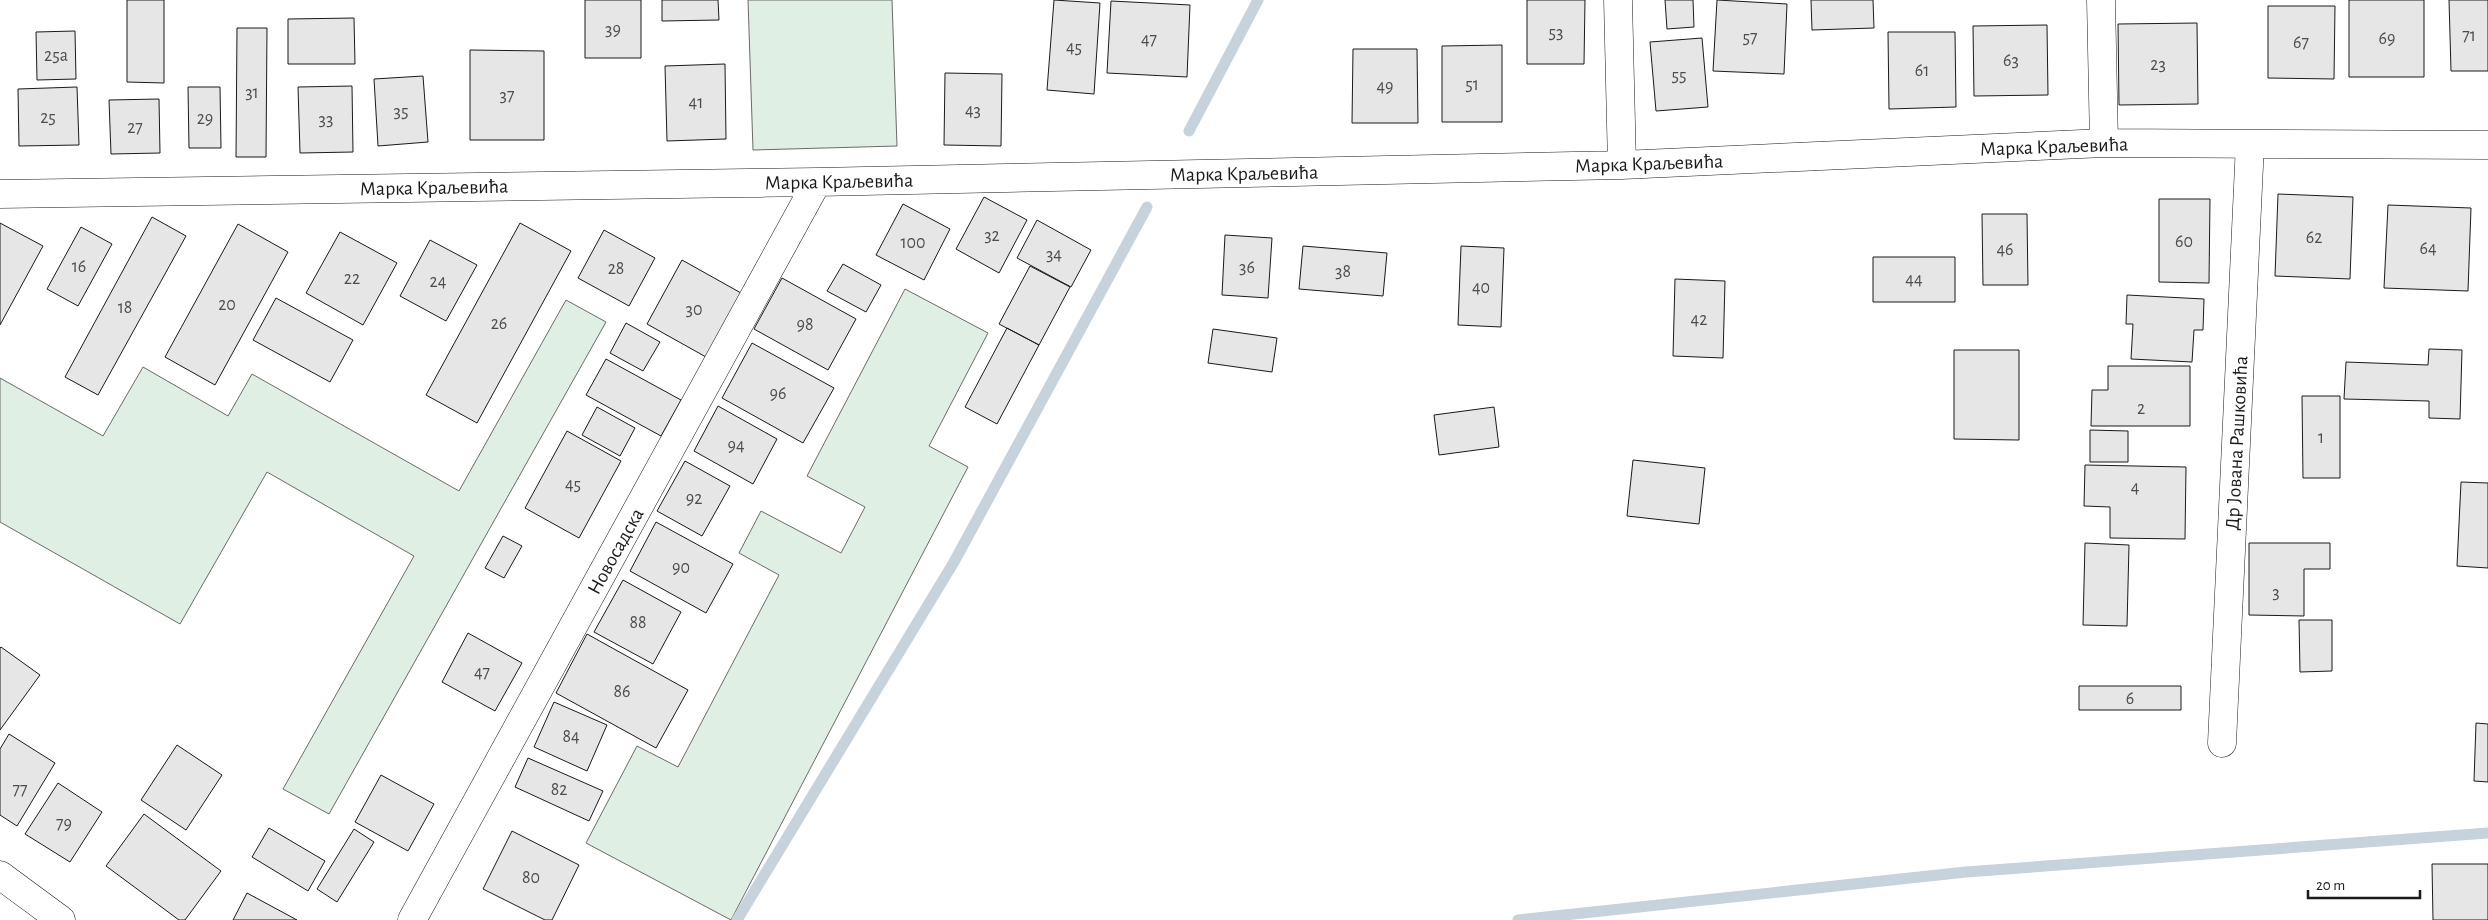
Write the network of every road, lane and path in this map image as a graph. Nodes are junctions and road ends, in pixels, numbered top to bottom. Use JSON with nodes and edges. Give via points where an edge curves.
{"nodes":[{"id":1,"x":1618,"y":0,"type":"edge"},
{"id":2,"x":2101,"y":0,"type":"edge"},
{"id":3,"x":2104,"y":143,"type":"junction"},
{"id":4,"x":2250,"y":144,"type":"junction"},
{"id":5,"x":2488,"y":145,"type":"edge"},
{"id":6,"x":1622,"y":165,"type":"junction"},
{"id":7,"x":817,"y":182,"type":"junction"},
{"id":8,"x":0,"y":194,"type":"edge"},
{"id":9,"x":2222,"y":743,"type":"dead end"},
{"id":10,"x":0,"y":875,"type":"edge"},
{"id":11,"x":61,"y":920,"type":"edge"},
{"id":12,"x":412,"y":920,"type":"edge"}],
"edges":[{"from":1,"to":6,"type":"street"},
{"from":2,"to":3,"type":"street"},
{"from":3,"to":4,"type":"street","name":"Марка Краљевића"},
{"from":3,"to":6,"type":"street","name":"Марка Краљевића"},
{"from":4,"to":5,"type":"street","name":"Марка Краљевића"},
{"from":4,"to":9,"type":"street","name":"Др Јована Рашковића"},
{"from":6,"to":7,"type":"street","name":"Марка Краљевића"},
{"from":7,"to":8,"type":"street","name":"Марка Краљевића"},
{"from":7,"to":12,"type":"street","name":"Новосадска"},
{"from":10,"to":11,"type":"street"}]}
